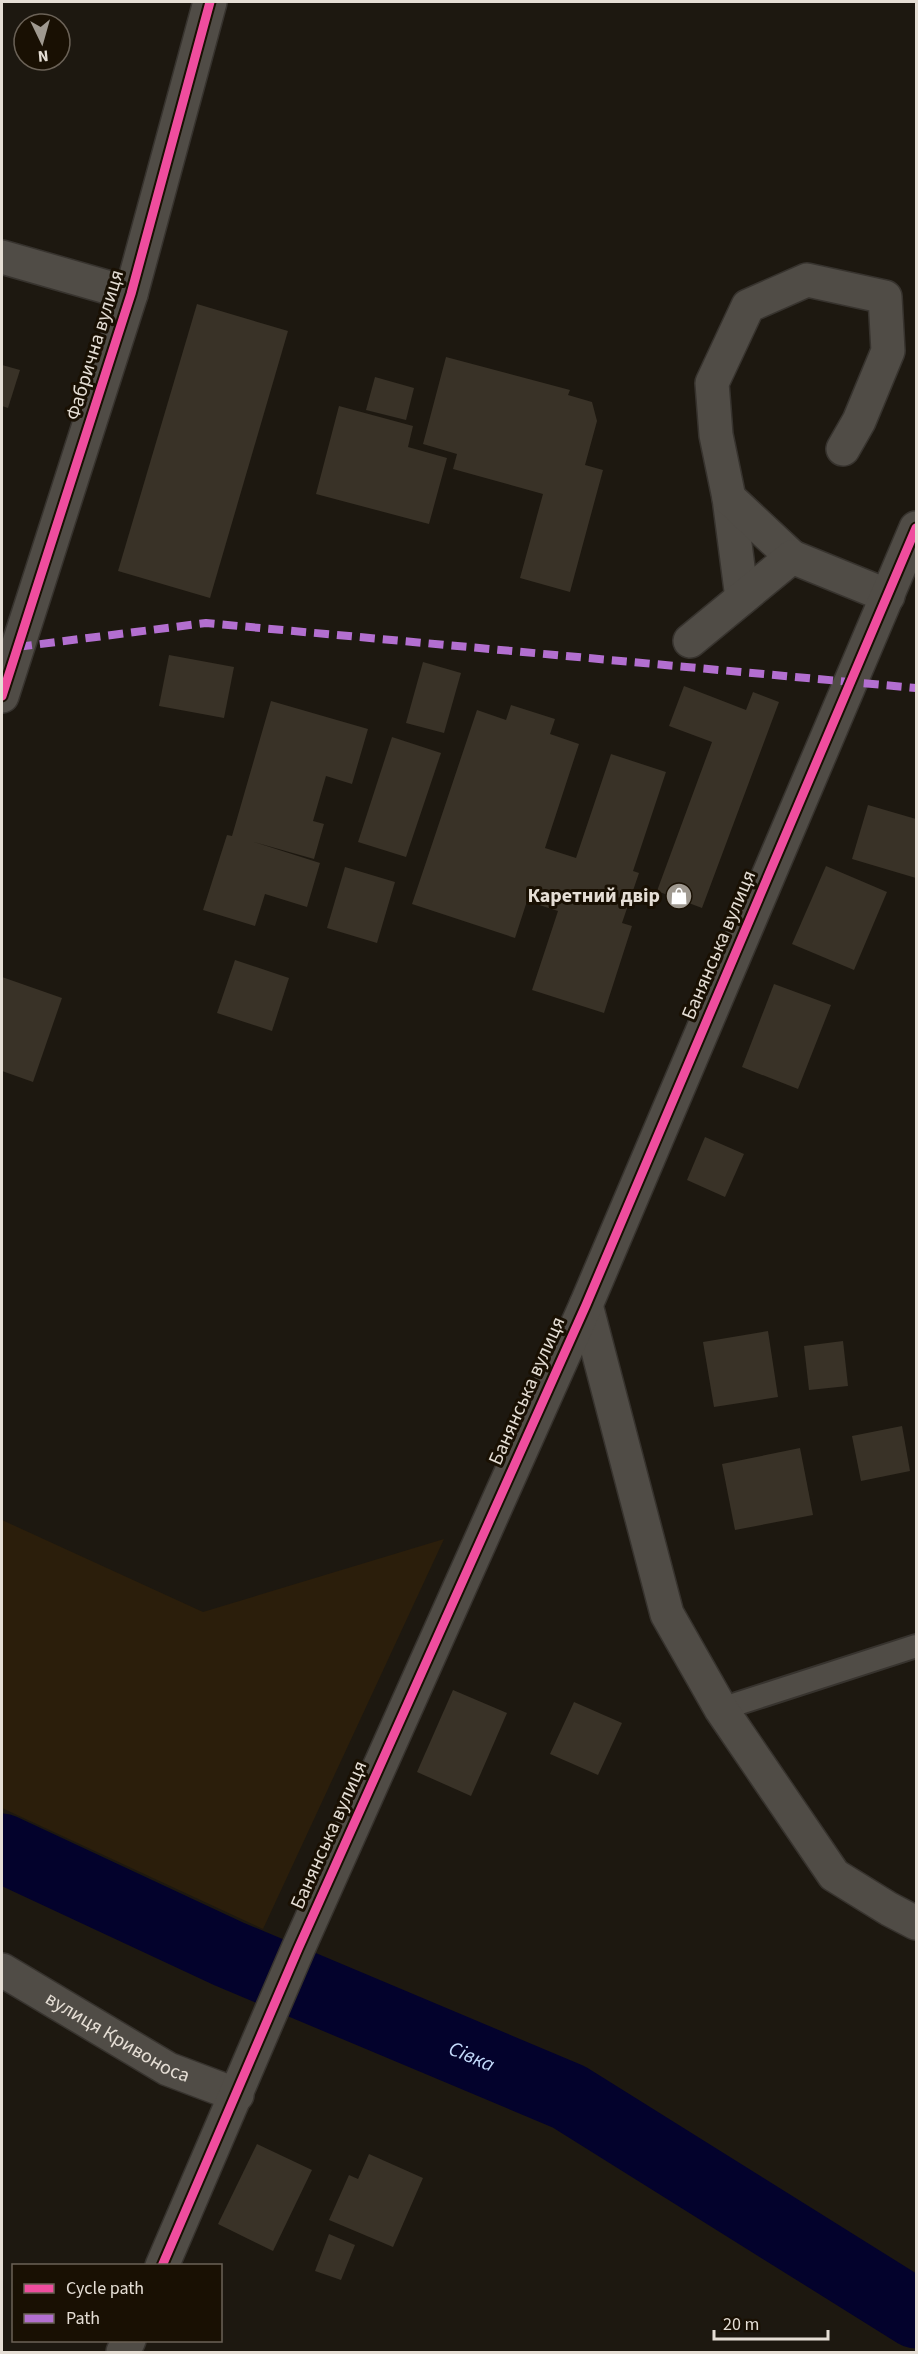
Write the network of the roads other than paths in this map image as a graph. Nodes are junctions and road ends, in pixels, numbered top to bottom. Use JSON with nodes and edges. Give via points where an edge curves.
{"nodes":[{"id":1,"x":210,"y":2,"type":"edge"},
{"id":2,"x":2,"y":257,"type":"edge"},
{"id":3,"x":131,"y":294,"type":"junction"},
{"id":4,"x":843,"y":449,"type":"dead end"},
{"id":5,"x":729,"y":498,"type":"junction"},
{"id":6,"x":916,"y":528,"type":"edge"},
{"id":7,"x":792,"y":557,"type":"junction"},
{"id":8,"x":888,"y":596,"type":"junction"},
{"id":9,"x":742,"y":598,"type":"junction"},
{"id":10,"x":690,"y":641,"type":"dead end"},
{"id":11,"x":2,"y":696,"type":"edge"},
{"id":12,"x":586,"y":1305,"type":"junction"},
{"id":13,"x":916,"y":1646,"type":"edge"},
{"id":14,"x":721,"y":1709,"type":"junction"},
{"id":15,"x":916,"y":1923,"type":"edge"},
{"id":16,"x":2,"y":1970,"type":"edge"},
{"id":17,"x":237,"y":2094,"type":"junction"},
{"id":18,"x":162,"y":2264,"type":"edge"}],
"edges":[{"from":1,"to":3,"type":"street","name":"Фабрична вулиця"},
{"from":2,"to":3,"type":"street"},
{"from":3,"to":11,"type":"street","name":"Фабрична вулиця"},
{"from":4,"to":5,"type":"street","via":[[888,351],[885,297],[807,280],[748,306],[712,383],[716,435]]},
{"from":5,"to":7,"type":"street"},
{"from":5,"to":9,"type":"street"},
{"from":6,"to":8,"type":"street","name":"Банянська вулиця"},
{"from":7,"to":8,"type":"street"},
{"from":7,"to":9,"type":"street"},
{"from":8,"to":12,"type":"street","name":"Банянська вулиця"},
{"from":9,"to":10,"type":"street"},
{"from":12,"to":14,"type":"street","via":[[667,1614]]},
{"from":12,"to":17,"type":"street","name":"Банянська вулиця"},
{"from":13,"to":14,"type":"lane"},
{"from":14,"to":15,"type":"street","via":[[834,1875]]},
{"from":16,"to":17,"type":"street","name":"вулиця Кривоноса","via":[[168,2069]]},
{"from":17,"to":18,"type":"street","name":"Банянська вулиця"}]}
